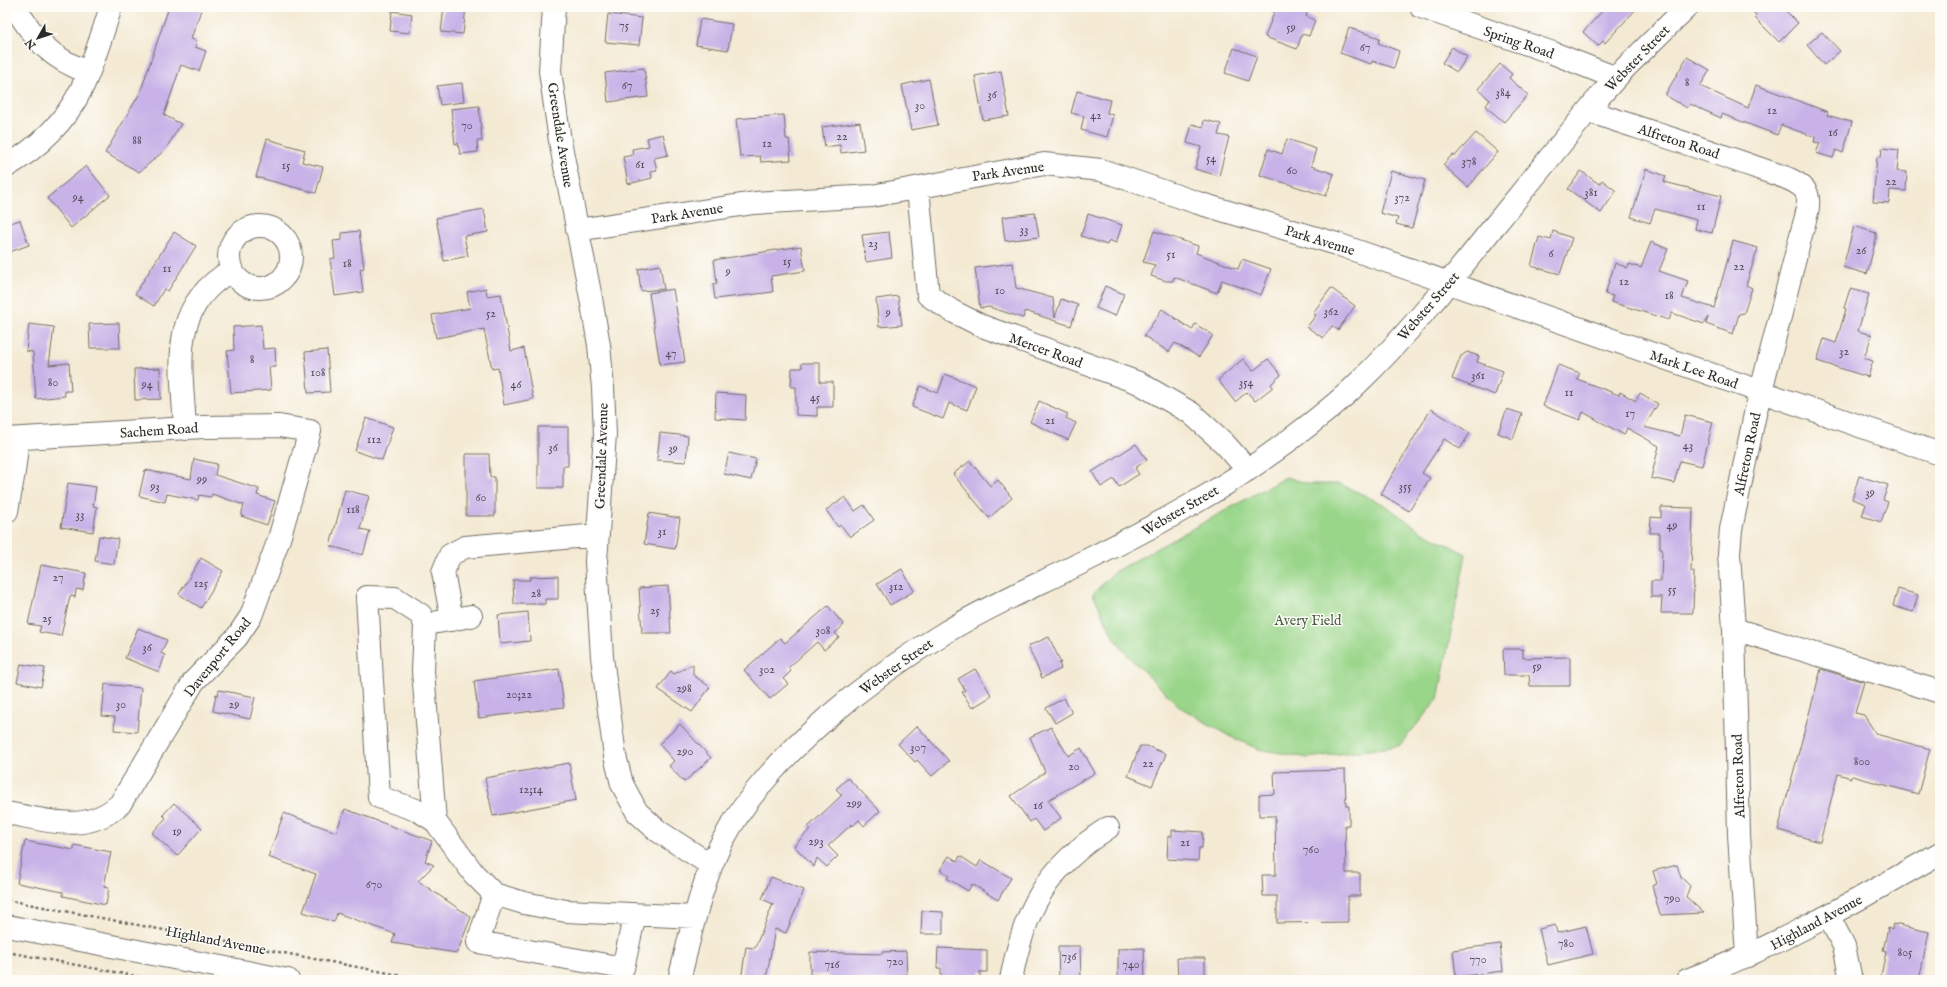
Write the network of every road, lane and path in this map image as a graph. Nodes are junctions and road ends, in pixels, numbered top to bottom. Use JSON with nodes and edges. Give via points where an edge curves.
{"nodes":[{"id":1,"x":15,"y":7,"type":"edge"},
{"id":2,"x":111,"y":7,"type":"edge"},
{"id":3,"x":554,"y":7,"type":"edge"},
{"id":4,"x":1420,"y":7,"type":"edge"},
{"id":5,"x":1686,"y":7,"type":"edge"},
{"id":6,"x":88,"y":72,"type":"junction"},
{"id":7,"x":1616,"y":78,"type":"junction"},
{"id":8,"x":1588,"y":111,"type":"junction"},
{"id":9,"x":7,"y":166,"type":"edge"},
{"id":10,"x":918,"y":188,"type":"junction"},
{"id":11,"x":577,"y":230,"type":"junction"},
{"id":12,"x":232,"y":270,"type":"dead end"},
{"id":13,"x":1449,"y":283,"type":"junction"},
{"id":14,"x":1760,"y":392,"type":"junction"},
{"id":15,"x":185,"y":429,"type":"junction"},
{"id":16,"x":310,"y":432,"type":"joint"},
{"id":17,"x":12,"y":439,"type":"edge"},
{"id":18,"x":1940,"y":454,"type":"edge"},
{"id":19,"x":1248,"y":470,"type":"junction"},
{"id":20,"x":7,"y":511,"type":"edge"},
{"id":21,"x":598,"y":535,"type":"junction"},
{"id":22,"x":426,"y":625,"type":"junction"},
{"id":23,"x":1734,"y":629,"type":"junction"},
{"id":24,"x":1940,"y":692,"type":"edge"},
{"id":25,"x":7,"y":813,"type":"edge"},
{"id":26,"x":435,"y":821,"type":"junction"},
{"id":27,"x":1108,"y":828,"type":"dead end"},
{"id":28,"x":1940,"y":853,"type":"edge"},
{"id":29,"x":711,"y":865,"type":"junction"},
{"id":30,"x":494,"y":894,"type":"junction"},
{"id":31,"x":7,"y":900,"type":"edge"},
{"id":32,"x":634,"y":914,"type":"junction"},
{"id":33,"x":695,"y":917,"type":"junction"},
{"id":34,"x":1829,"y":917,"type":"junction"},
{"id":35,"x":7,"y":926,"type":"edge"},
{"id":36,"x":7,"y":952,"type":"edge"},
{"id":37,"x":1747,"y":956,"type":"junction"},
{"id":38,"x":247,"y":976,"type":"edge"},
{"id":39,"x":157,"y":980,"type":"edge"},
{"id":40,"x":288,"y":980,"type":"edge"},
{"id":41,"x":425,"y":980,"type":"edge"},
{"id":42,"x":679,"y":980,"type":"edge"},
{"id":43,"x":1011,"y":980,"type":"edge"},
{"id":44,"x":1687,"y":980,"type":"edge"},
{"id":45,"x":1851,"y":980,"type":"edge"}],
"edges":[{"from":1,"to":6,"type":"street","via":[[31,33],[47,50],[66,64]]},
{"from":2,"to":6,"type":"street"},
{"from":3,"to":11,"type":"street","name":"Greendale Avenue","via":[[550,71]]},
{"from":4,"to":7,"type":"street","name":"Spring Road"},
{"from":5,"to":7,"type":"street","name":"Webster Street"},
{"from":6,"to":9,"type":"street","via":[[76,99],[59,122],[28,152]]},
{"from":7,"to":8,"type":"street","name":"Webster Street"},
{"from":8,"to":13,"type":"street","name":"Webster Street"},
{"from":8,"to":14,"type":"street","name":"Alfreton Road","via":[[1779,176],[1794,182],[1806,192],[1807,211]]},
{"from":10,"to":11,"type":"street","name":"Park Avenue","via":[[872,196],[754,203]]},
{"from":10,"to":13,"type":"street","name":"Park Avenue","via":[[1044,164],[1101,170],[1198,203],[1337,244]]},
{"from":10,"to":19,"type":"street","name":"Mercer Road","via":[[928,295],[982,326],[1139,383],[1191,413],[1224,443]]},
{"from":11,"to":21,"type":"street","name":"Greendale Avenue","via":[[599,345],[603,388],[605,434]]},
{"from":12,"to":15,"type":"street","via":[[207,288],[192,311],[184,330],[182,356]]},
{"from":13,"to":14,"type":"street","name":"Mark Lee Road"},
{"from":13,"to":19,"type":"street","name":"Webster Street","via":[[1356,386],[1295,436]]},
{"from":14,"to":18,"type":"street","name":"Mark Lee Road"},
{"from":14,"to":23,"type":"street","name":"Alfreton Road","via":[[1731,529],[1729,554]]},
{"from":15,"to":16,"type":"street","name":"Sachem Road","via":[[279,426]]},
{"from":15,"to":17,"type":"street","name":"Sachem Road"},
{"from":16,"to":25,"type":"street","name":"Davenport Road","via":[[280,539],[250,616],[236,637],[190,687],[120,804],[102,817],[80,823],[54,822]]},
{"from":17,"to":20,"type":"street"},
{"from":19,"to":29,"type":"street","name":"Webster Street","via":[[1141,533],[995,604],[905,657],[838,709],[782,760],[746,803],[723,839]]},
{"from":21,"to":22,"type":"street","via":[[465,547],[450,555],[443,572],[462,618]]},
{"from":21,"to":29,"type":"street","name":"Greendale Avenue","via":[[596,561],[602,656],[615,756],[622,784],[637,812],[658,831]]},
{"from":22,"to":26,"type":"street","via":[[423,671]]},
{"from":22,"to":26,"type":"street","via":[[421,615],[395,598],[368,597],[379,797],[419,811]]},
{"from":23,"to":24,"type":"street"},
{"from":23,"to":37,"type":"street","name":"Alfreton Road","via":[[1739,835]]},
{"from":26,"to":30,"type":"street","via":[[474,874]]},
{"from":27,"to":43,"type":"street","via":[[1065,860],[1043,887],[1026,926]]},
{"from":28,"to":34,"type":"street","name":"Highland Avenue"},
{"from":29,"to":33,"type":"street","name":"Webster Street"},
{"from":30,"to":32,"type":"street","via":[[566,911]]},
{"from":30,"to":32,"type":"street","via":[[478,942],[623,968]]},
{"from":31,"to":41,"type":"path","name":"Highland Avenue"},
{"from":32,"to":33,"type":"street"},
{"from":33,"to":42,"type":"street","name":"Webster Street"},
{"from":34,"to":37,"type":"street","name":"Highland Avenue"},
{"from":34,"to":45,"type":"street","via":[[1844,946]]},
{"from":35,"to":38,"type":"street","name":"Highland Avenue"},
{"from":36,"to":39,"type":"path"},
{"from":37,"to":44,"type":"street","name":"Highland Avenue"},
{"from":38,"to":40,"type":"street","name":"Highland Avenue"}]}
